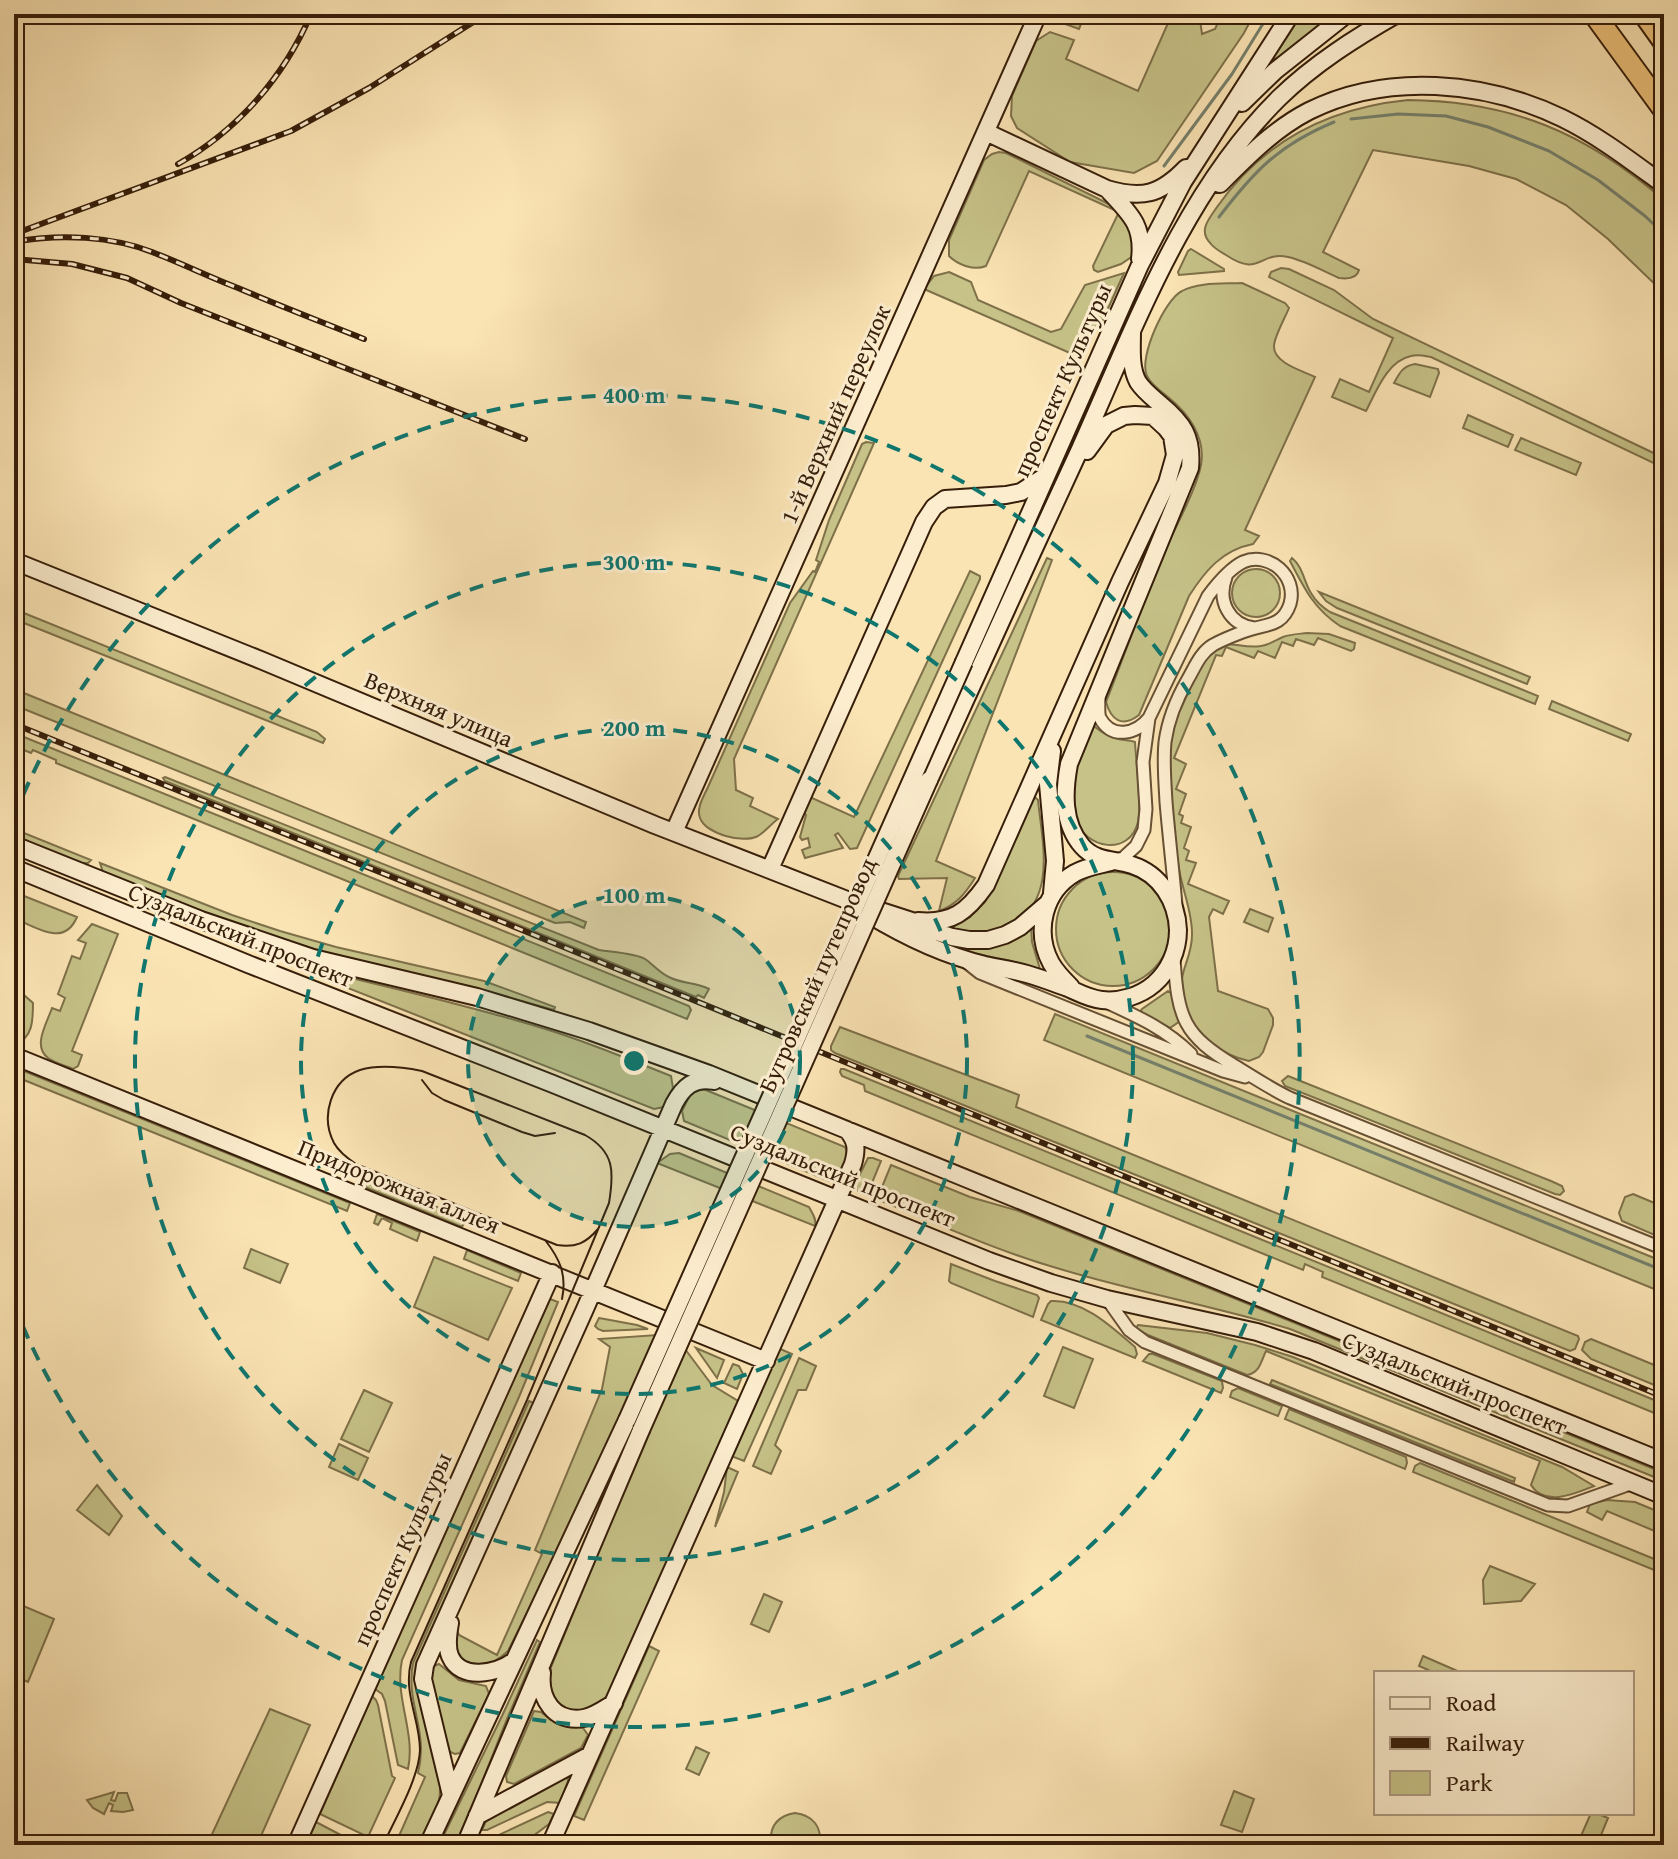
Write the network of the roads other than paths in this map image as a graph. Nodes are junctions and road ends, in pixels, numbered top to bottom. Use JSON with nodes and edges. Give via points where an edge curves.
{"nodes":[{"id":1,"x":1038,"y":14,"type":"edge"},
{"id":2,"x":1291,"y":14,"type":"edge"},
{"id":3,"x":1347,"y":14,"type":"edge"},
{"id":4,"x":1397,"y":14,"type":"edge"},
{"id":5,"x":1594,"y":14,"type":"edge"},
{"id":6,"x":1644,"y":14,"type":"edge"},
{"id":7,"x":1664,"y":42,"type":"edge"},
{"id":8,"x":1664,"y":110,"type":"edge"},
{"id":9,"x":1219,"y":127,"type":"junction"},
{"id":10,"x":986,"y":132,"type":"junction"},
{"id":11,"x":1206,"y":146,"type":"junction"},
{"id":12,"x":1664,"y":185,"type":"edge"},
{"id":13,"x":1107,"y":189,"type":"junction"},
{"id":14,"x":1196,"y":208,"type":"junction"},
{"id":15,"x":1140,"y":265,"type":"junction"},
{"id":16,"x":1132,"y":332,"type":"junction"},
{"id":17,"x":1069,"y":472,"type":"junction"},
{"id":18,"x":1044,"y":477,"type":"junction"},
{"id":19,"x":14,"y":561,"type":"edge"},
{"id":20,"x":1234,"y":568,"type":"junction"},
{"id":21,"x":1254,"y":628,"type":"junction"},
{"id":22,"x":971,"y":666,"type":"junction"},
{"id":23,"x":1098,"y":695,"type":"junction"},
{"id":24,"x":1149,"y":718,"type":"junction"},
{"id":25,"x":1059,"y":722,"type":"junction"},
{"id":26,"x":674,"y":832,"type":"junction"},
{"id":27,"x":14,"y":845,"type":"edge"},
{"id":28,"x":1113,"y":862,"type":"junction"},
{"id":29,"x":14,"y":868,"type":"edge"},
{"id":30,"x":770,"y":869,"type":"junction"},
{"id":31,"x":1050,"y":898,"type":"junction"},
{"id":32,"x":847,"y":900,"type":"junction"},
{"id":33,"x":912,"y":921,"type":"junction"},
{"id":34,"x":1178,"y":927,"type":"junction"},
{"id":35,"x":1174,"y":955,"type":"junction"},
{"id":36,"x":959,"y":957,"type":"junction"},
{"id":37,"x":1075,"y":991,"type":"junction"},
{"id":38,"x":1103,"y":1000,"type":"junction"},
{"id":39,"x":14,"y":1056,"type":"edge"},
{"id":40,"x":1197,"y":1060,"type":"junction"},
{"id":41,"x":1261,"y":1082,"type":"junction"},
{"id":42,"x":733,"y":1084,"type":"junction"},
{"id":43,"x":663,"y":1128,"type":"junction"},
{"id":44,"x":847,"y":1130,"type":"junction"},
{"id":45,"x":838,"y":1199,"type":"junction"},
{"id":46,"x":1664,"y":1249,"type":"edge"},
{"id":47,"x":552,"y":1273,"type":"junction"},
{"id":48,"x":593,"y":1291,"type":"junction"},
{"id":49,"x":1107,"y":1299,"type":"junction"},
{"id":50,"x":766,"y":1361,"type":"junction"},
{"id":51,"x":1664,"y":1462,"type":"edge"},
{"id":52,"x":1634,"y":1482,"type":"junction"},
{"id":53,"x":1664,"y":1496,"type":"edge"},
{"id":54,"x":453,"y":1603,"type":"junction"},
{"id":55,"x":547,"y":1652,"type":"junction"},
{"id":56,"x":514,"y":1661,"type":"junction"},
{"id":57,"x":614,"y":1703,"type":"junction"},
{"id":58,"x":590,"y":1755,"type":"junction"},
{"id":59,"x":451,"y":1795,"type":"junction"},
{"id":60,"x":477,"y":1816,"type":"junction"},
{"id":61,"x":296,"y":1845,"type":"edge"},
{"id":62,"x":428,"y":1845,"type":"edge"},
{"id":63,"x":465,"y":1845,"type":"edge"},
{"id":64,"x":550,"y":1845,"type":"edge"}],
"edges":[{"from":1,"to":10,"type":"main road","name":"1-й Верхний переулок"},
{"from":2,"to":9,"type":"main road"},
{"from":3,"to":9,"type":"main road","via":[[1275,71]]},
{"from":4,"to":14,"type":"main road","via":[[1345,45],[1280,97],[1249,131]]},
{"from":5,"to":8,"type":"highway"},
{"from":6,"to":7,"type":"highway"},
{"from":9,"to":11,"type":"main road","name":"проспект Культуры"},
{"from":10,"to":13,"type":"main road"},
{"from":10,"to":26,"type":"main road","name":"1-й Верхний переулок"},
{"from":11,"to":13,"type":"main road","via":[[1160,190],[1125,194]]},
{"from":11,"to":15,"type":"main road","name":"проспект Культуры"},
{"from":12,"to":14,"type":"main road","via":[[1608,144],[1537,108],[1466,89],[1396,87],[1346,97],[1287,124]]},
{"from":13,"to":15,"type":"main road","via":[[1139,230]]},
{"from":14,"to":16,"type":"main road","name":"проспект Культуры"},
{"from":15,"to":18,"type":"main road","name":"проспект Культуры"},
{"from":16,"to":17,"type":"main road","name":"проспект Культуры"},
{"from":16,"to":23,"type":"main road","via":[[1138,382],[1179,421],[1192,451],[1184,485]]},
{"from":17,"to":22,"type":"main road","name":"проспект Культуры"},
{"from":17,"to":25,"type":"main road","via":[[1106,425],[1124,416],[1153,416],[1172,436],[1175,455],[1167,483]]},
{"from":18,"to":22,"type":"main road","name":"проспект Культуры"},
{"from":18,"to":30,"type":"main road","via":[[1021,492],[945,499],[934,507]]},
{"from":19,"to":26,"type":"main road","name":"Верхняя улица"},
{"from":20,"to":21,"type":"street","via":[[1223,584],[1222,598],[1236,621]]},
{"from":20,"to":21,"type":"street","via":[[1259,559],[1283,571],[1290,583],[1284,615],[1274,624]]},
{"from":20,"to":24,"type":"street","via":[[1208,596]]},
{"from":21,"to":34,"type":"street","via":[[1213,645],[1200,657],[1169,722],[1165,785]]},
{"from":22,"to":55,"type":"main road","name":"Бугровский путепровод","bridge":true},
{"from":22,"to":56,"type":"main road","name":"Бугровский путепровод","bridge":true},
{"from":23,"to":24,"type":"street","via":[[1099,717],[1110,729],[1125,733]]},
{"from":23,"to":28,"type":"main road","via":[[1069,764],[1067,810],[1083,847]]},
{"from":24,"to":28,"type":"street","via":[[1143,762],[1144,830],[1136,846]]},
{"from":25,"to":31,"type":"main road","via":[[1049,763],[1055,861]]},
{"from":25,"to":33,"type":"main road","via":[[976,899],[946,921]]},
{"from":26,"to":30,"type":"main road","name":"Верхняя улица"},
{"from":27,"to":42,"type":"main road","name":"Суздальский проспект","via":[[299,953],[547,1018]]},
{"from":28,"to":31,"type":"main road","via":[[1074,874]]},
{"from":28,"to":34,"type":"main road","via":[[1152,875],[1166,890]]},
{"from":29,"to":43,"type":"main road","name":"Суздальский проспект"},
{"from":30,"to":32,"type":"main road","name":"Верхняя улица"},
{"from":31,"to":33,"type":"main road","name":"Верхняя улица","via":[[1020,927],[988,940],[952,937]]},
{"from":31,"to":37,"type":"main road","via":[[1044,941],[1050,961]]},
{"from":32,"to":33,"type":"main road","name":"Верхняя улица"},
{"from":32,"to":36,"type":"main road","name":"Верхняя улица","via":[[892,929]]},
{"from":34,"to":35,"type":"main road"},
{"from":35,"to":38,"type":"main road","via":[[1166,971],[1139,994]]},
{"from":35,"to":41,"type":"street","via":[[1179,1005],[1196,1039]]},
{"from":36,"to":37,"type":"main road","name":"Верхняя улица"},
{"from":36,"to":40,"type":"street","via":[[980,973]]},
{"from":37,"to":38,"type":"main road"},
{"from":38,"to":40,"type":"street","via":[[1156,1026]]},
{"from":39,"to":47,"type":"main road","name":"Придорожная аллея"},
{"from":40,"to":41,"type":"street"},
{"from":41,"to":46,"type":"street"},
{"from":42,"to":43,"type":"main road","via":[[707,1079],[690,1084]]},
{"from":42,"to":44,"type":"main road","name":"Суздальский проспект"},
{"from":43,"to":45,"type":"main road","name":"Суздальский проспект"},
{"from":43,"to":48,"type":"main road"},
{"from":44,"to":45,"type":"main road","via":[[856,1148]]},
{"from":44,"to":51,"type":"main road","name":"Суздальский проспект"},
{"from":45,"to":49,"type":"main road","name":"Суздальский проспект","via":[[989,1261]]},
{"from":45,"to":50,"type":"main road"},
{"from":47,"to":48,"type":"main road","name":"Придорожная аллея"},
{"from":47,"to":61,"type":"main road","name":"проспект Культуры"},
{"from":48,"to":50,"type":"main road","name":"Придорожная аллея"},
{"from":48,"to":54,"type":"main road"},
{"from":49,"to":52,"type":"main road","name":"Суздальский проспект","via":[[1257,1332],[1314,1351]]},
{"from":49,"to":52,"type":"street","via":[[1129,1330],[1145,1342],[1548,1505],[1568,1506]]},
{"from":50,"to":57,"type":"main road"},
{"from":52,"to":53,"type":"main road","name":"Суздальский проспект"},
{"from":54,"to":56,"type":"main road","via":[[448,1648],[454,1663],[472,1673]]},
{"from":54,"to":59,"type":"main road","via":[[423,1679]]},
{"from":55,"to":57,"type":"main road","via":[[541,1683],[553,1710],[580,1718]]},
{"from":55,"to":60,"type":"main road"},
{"from":56,"to":59,"type":"main road"},
{"from":57,"to":58,"type":"main road"},
{"from":58,"to":60,"type":"main road"},
{"from":58,"to":64,"type":"main road"},
{"from":59,"to":62,"type":"main road"},
{"from":60,"to":63,"type":"main road"}]}
